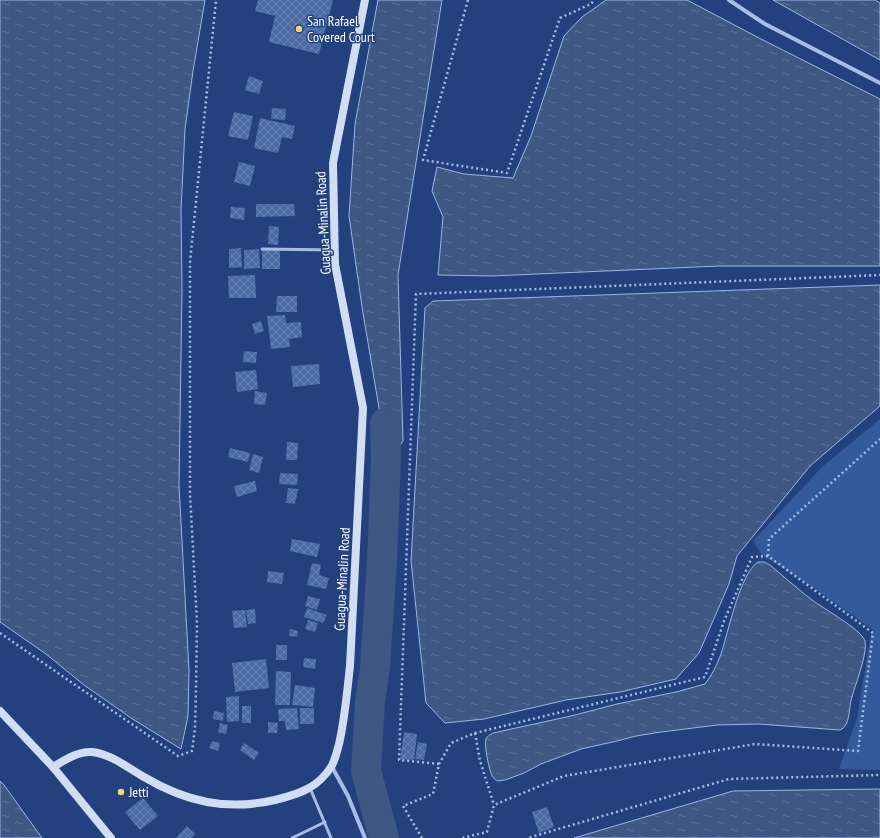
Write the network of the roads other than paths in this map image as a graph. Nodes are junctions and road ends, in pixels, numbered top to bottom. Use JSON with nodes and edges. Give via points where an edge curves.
{"nodes":[{"id":1,"x":365,"y":0,"type":"edge"},
{"id":2,"x":729,"y":0,"type":"edge"},
{"id":3,"x":880,"y":83,"type":"edge"},
{"id":4,"x":262,"y":249,"type":"dead end"},
{"id":5,"x":335,"y":250,"type":"junction"},
{"id":6,"x":0,"y":711,"type":"edge"},
{"id":7,"x":332,"y":766,"type":"junction"},
{"id":8,"x":53,"y":767,"type":"junction"},
{"id":9,"x":310,"y":788,"type":"junction"},
{"id":10,"x":325,"y":822,"type":"junction"},
{"id":11,"x":111,"y":838,"type":"edge"},
{"id":12,"x":292,"y":838,"type":"edge"},
{"id":13,"x":331,"y":838,"type":"edge"},
{"id":14,"x":365,"y":838,"type":"edge"}],
"edges":[{"from":1,"to":5,"type":"main road","name":"Guagua-Minalin Road","via":[[333,163]]},
{"from":2,"to":3,"type":"street","via":[[765,24]]},
{"from":4,"to":5,"type":"lane"},
{"from":5,"to":7,"type":"main road","name":"Guagua-Minalin Road","via":[[335,264],[363,408],[350,666],[341,734]]},
{"from":6,"to":8,"type":"main road"},
{"from":7,"to":9,"type":"main road","name":"Guagua-Minalin Road"},
{"from":7,"to":14,"type":"street","via":[[348,796]]},
{"from":8,"to":9,"type":"main road","name":"Guagua-Minalin Road","via":[[72,756],[94,752],[114,759],[174,793],[224,804],[266,802],[292,796]]},
{"from":8,"to":11,"type":"main road"},
{"from":9,"to":10,"type":"lane"},
{"from":10,"to":12,"type":"lane"},
{"from":10,"to":13,"type":"lane"}]}
